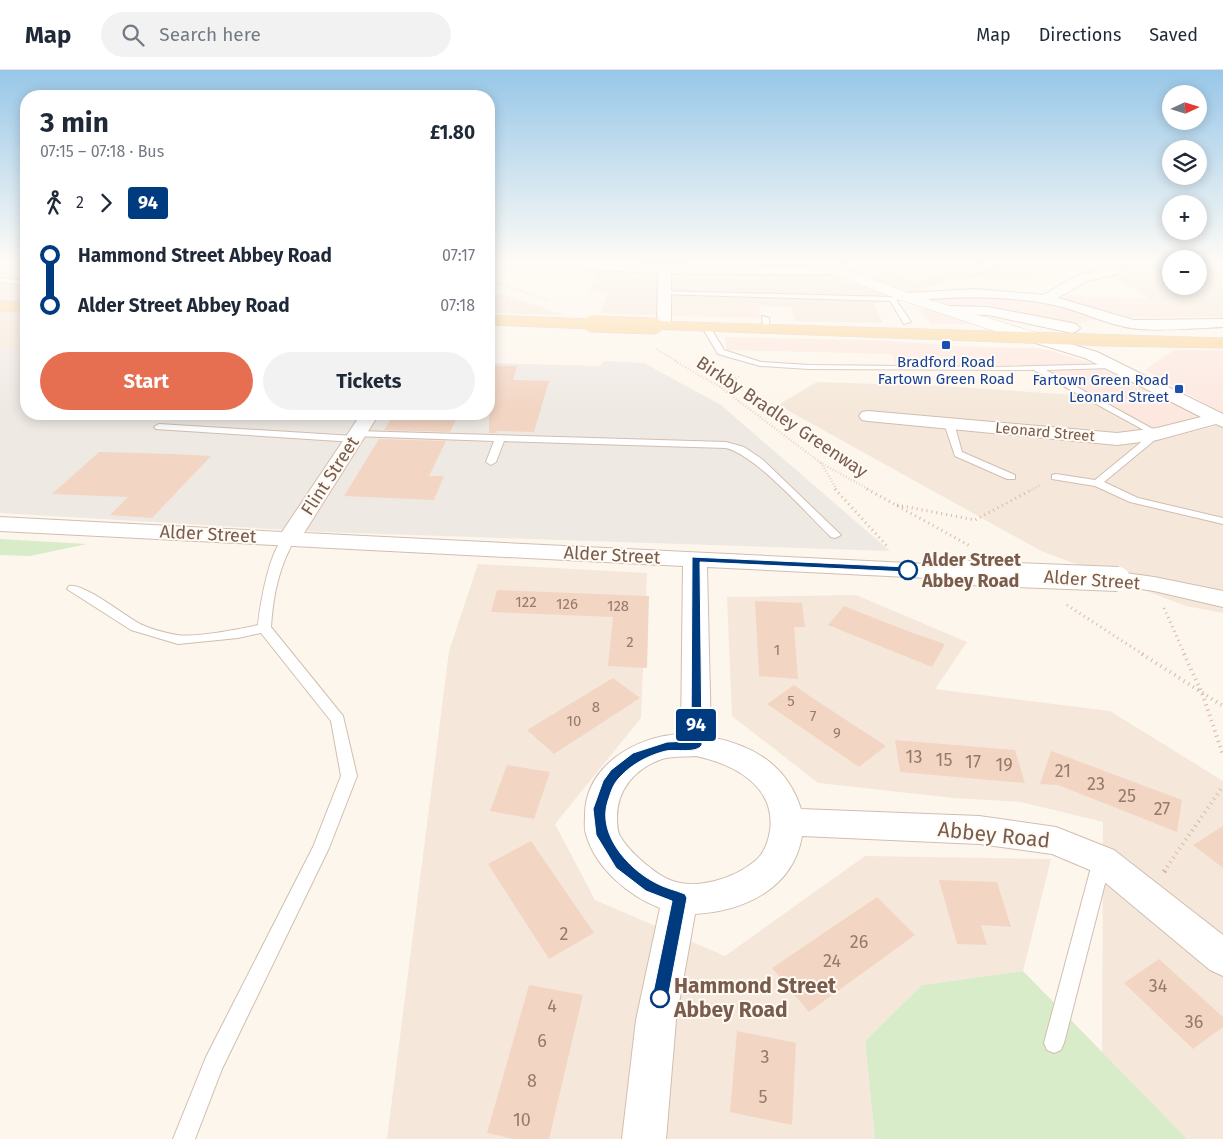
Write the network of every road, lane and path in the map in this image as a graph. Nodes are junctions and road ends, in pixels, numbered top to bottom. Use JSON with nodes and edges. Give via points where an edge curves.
{"nodes":[{"id":1,"x":661,"y":311,"type":"edge"},
{"id":2,"x":903,"y":311,"type":"edge"},
{"id":3,"x":953,"y":311,"type":"edge"},
{"id":4,"x":984,"y":311,"type":"edge"},
{"id":5,"x":1085,"y":311,"type":"edge"},
{"id":6,"x":970,"y":316,"type":"junction"},
{"id":7,"x":1112,"y":319,"type":"junction"},
{"id":8,"x":495,"y":320,"type":"edge"},
{"id":9,"x":907,"y":322,"type":"dead end"},
{"id":10,"x":1223,"y":323,"type":"edge"},
{"id":11,"x":659,"y":326,"type":"junction"},
{"id":12,"x":706,"y":327,"type":"junction"},
{"id":13,"x":1072,"y":328,"type":"junction"},
{"id":14,"x":938,"y":334,"type":"junction"},
{"id":15,"x":1223,"y":334,"type":"edge"},
{"id":16,"x":1034,"y":338,"type":"junction"},
{"id":17,"x":1108,"y":341,"type":"junction"},
{"id":18,"x":1223,"y":343,"type":"edge"},
{"id":19,"x":661,"y":351,"type":"dead end"},
{"id":20,"x":1091,"y":355,"type":"junction"},
{"id":21,"x":1112,"y":366,"type":"junction"},
{"id":22,"x":1036,"y":368,"type":"junction"},
{"id":23,"x":868,"y":416,"type":"dead end"},
{"id":24,"x":366,"y":420,"type":"edge"},
{"id":25,"x":1221,"y":420,"type":"edge"},
{"id":26,"x":949,"y":423,"type":"junction"},
{"id":27,"x":160,"y":427,"type":"dead end"},
{"id":28,"x":1157,"y":434,"type":"junction"},
{"id":29,"x":355,"y":436,"type":"junction"},
{"id":30,"x":500,"y":438,"type":"junction"},
{"id":31,"x":491,"y":462,"type":"dead end"},
{"id":32,"x":821,"y":463,"type":"junction"},
{"id":33,"x":1056,"y":476,"type":"joint"},
{"id":34,"x":1010,"y":477,"type":"dead end"},
{"id":35,"x":1097,"y":483,"type":"junction"},
{"id":36,"x":894,"y":505,"type":"junction"},
{"id":37,"x":1223,"y":522,"type":"edge"},
{"id":38,"x":0,"y":524,"type":"edge"},
{"id":39,"x":835,"y":535,"type":"dead end"},
{"id":40,"x":290,"y":538,"type":"junction"},
{"id":41,"x":974,"y":549,"type":"dead end"},
{"id":42,"x":695,"y":559,"type":"junction"},
{"id":43,"x":908,"y":570,"type":"junction"},
{"id":44,"x":1154,"y":584,"type":"junction"},
{"id":45,"x":73,"y":589,"type":"dead end"},
{"id":46,"x":1223,"y":599,"type":"edge"},
{"id":47,"x":1064,"y":603,"type":"dead end"},
{"id":48,"x":264,"y":628,"type":"junction"},
{"id":49,"x":1202,"y":693,"type":"junction"},
{"id":50,"x":1223,"y":706,"type":"edge"},
{"id":51,"x":696,"y":745,"type":"junction"},
{"id":52,"x":1223,"y":755,"type":"edge"},
{"id":53,"x":1223,"y":786,"type":"edge"},
{"id":54,"x":787,"y":822,"type":"junction"},
{"id":55,"x":1102,"y":860,"type":"junction"},
{"id":56,"x":1147,"y":896,"type":"junction"},
{"id":57,"x":680,"y":898,"type":"junction"},
{"id":58,"x":1223,"y":958,"type":"edge"},
{"id":59,"x":1054,"y":1043,"type":"dead end"},
{"id":60,"x":184,"y":1139,"type":"edge"},
{"id":61,"x":644,"y":1139,"type":"edge"}],
"edges":[{"from":1,"to":11,"type":"street"},
{"from":2,"to":9,"type":"lane"},
{"from":3,"to":6,"type":"street"},
{"from":4,"to":13,"type":"street"},
{"from":5,"to":7,"type":"street"},
{"from":6,"to":14,"type":"main road","via":[[963,325]]},
{"from":6,"to":16,"type":"street"},
{"from":7,"to":10,"type":"street","via":[[1134,324]]},
{"from":7,"to":13,"type":"street"},
{"from":8,"to":11,"type":"main road","bridge":true},
{"from":11,"to":12,"type":"main road"},
{"from":12,"to":14,"type":"main road","via":[[766,323]]},
{"from":12,"to":22,"type":"lane","via":[[721,352],[760,364]]},
{"from":13,"to":16,"type":"street"},
{"from":14,"to":16,"type":"main road"},
{"from":15,"to":16,"type":"main road"},
{"from":16,"to":17,"type":"main road"},
{"from":16,"to":20,"type":"street"},
{"from":17,"to":18,"type":"main road"},
{"from":17,"to":20,"type":"street","via":[[1091,347]]},
{"from":19,"to":32,"type":"path","name":"Birkby Bradley Greenway","via":[[720,387]]},
{"from":20,"to":21,"type":"street"},
{"from":21,"to":22,"type":"lane"},
{"from":21,"to":25,"type":"street"},
{"from":22,"to":28,"type":"lane"},
{"from":23,"to":26,"type":"street","name":"Leonard Street"},
{"from":24,"to":29,"type":"street","name":"Flint Street"},
{"from":25,"to":28,"type":"street","name":"Leonard Street"},
{"from":26,"to":28,"type":"street","name":"Leonard Street","via":[[1117,439]]},
{"from":26,"to":34,"type":"lane","via":[[958,454]]},
{"from":27,"to":29,"type":"lane"},
{"from":28,"to":35,"type":"lane"},
{"from":29,"to":30,"type":"lane"},
{"from":29,"to":40,"type":"street","name":"Flint Street"},
{"from":30,"to":31,"type":"lane"},
{"from":30,"to":39,"type":"lane","via":[[726,445],[741,449],[758,461]]},
{"from":32,"to":36,"type":"path","name":"Birkby Bradley Greenway"},
{"from":32,"to":43,"type":"path","via":[[832,485]]},
{"from":33,"to":35,"type":"lane"},
{"from":33,"to":36,"type":"path","via":[[975,520]]},
{"from":35,"to":37,"type":"lane","via":[[1134,500]]},
{"from":36,"to":41,"type":"path","name":"Birkby Bradley Greenway"},
{"from":38,"to":40,"type":"street","name":"Alder Street"},
{"from":40,"to":42,"type":"street","name":"Alder Street"},
{"from":40,"to":48,"type":"lane","via":[[279,554],[267,592]]},
{"from":42,"to":43,"type":"street","name":"Alder Street"},
{"from":42,"to":51,"type":"street"},
{"from":43,"to":44,"type":"street","name":"Alder Street","bridge":true,"via":[[1118,579]]},
{"from":44,"to":46,"type":"street","name":"Alder Street"},
{"from":44,"to":49,"type":"path"},
{"from":45,"to":48,"type":"lane","via":[[136,627],[178,640]]},
{"from":47,"to":49,"type":"path"},
{"from":48,"to":60,"type":"lane","via":[[338,720],[349,776],[320,848],[213,1064]]},
{"from":49,"to":50,"type":"path"},
{"from":49,"to":52,"type":"path"},
{"from":51,"to":54,"type":"street","via":[[726,752],[750,763],[771,782],[786,812]]},
{"from":51,"to":57,"type":"street","via":[[667,747],[638,756],[616,773],[608,784],[599,809],[602,835],[621,864],[650,887]]},
{"from":53,"to":56,"type":"path"},
{"from":54,"to":55,"type":"street","name":"Abbey Road","via":[[978,830],[1056,841]]},
{"from":54,"to":57,"type":"street","via":[[787,838],[772,868],[747,886],[719,896]]},
{"from":55,"to":56,"type":"street","name":"Abbey Road"},
{"from":55,"to":59,"type":"lane"},
{"from":56,"to":58,"type":"street","name":"Abbey Road"},
{"from":57,"to":61,"type":"street","via":[[656,1020]]}]}
